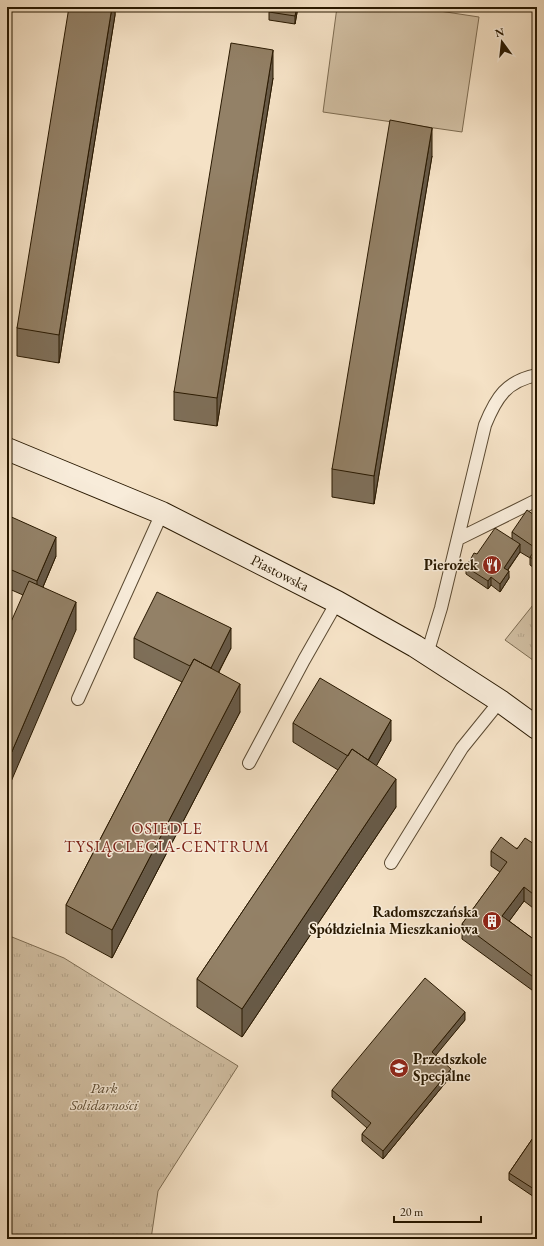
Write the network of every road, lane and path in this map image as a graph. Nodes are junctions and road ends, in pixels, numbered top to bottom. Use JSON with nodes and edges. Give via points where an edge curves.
{"nodes":[{"id":1,"x":537,"y":375,"type":"edge"},
{"id":2,"x":7,"y":449,"type":"edge"},
{"id":3,"x":537,"y":500,"type":"edge"},
{"id":4,"x":162,"y":513,"type":"junction"},
{"id":5,"x":458,"y":539,"type":"junction"},
{"id":6,"x":337,"y":602,"type":"junction"},
{"id":7,"x":427,"y":654,"type":"junction"},
{"id":8,"x":78,"y":699,"type":"dead end"},
{"id":9,"x":500,"y":701,"type":"junction"},
{"id":10,"x":537,"y":728,"type":"edge"},
{"id":11,"x":249,"y":763,"type":"dead end"},
{"id":12,"x":391,"y":863,"type":"dead end"}],
"edges":[{"from":1,"to":5,"type":"lane","via":[[518,381],[504,391],[493,405],[485,426]]},
{"from":2,"to":4,"type":"street","name":"Piastowska"},
{"from":3,"to":5,"type":"lane"},
{"from":4,"to":6,"type":"street","name":"Piastowska"},
{"from":4,"to":8,"type":"lane"},
{"from":5,"to":7,"type":"lane"},
{"from":6,"to":7,"type":"street","name":"Piastowska"},
{"from":6,"to":11,"type":"lane"},
{"from":7,"to":9,"type":"street","name":"Piastowska"},
{"from":9,"to":10,"type":"street","name":"Piastowska"},
{"from":9,"to":12,"type":"lane","via":[[462,748]]}]}
